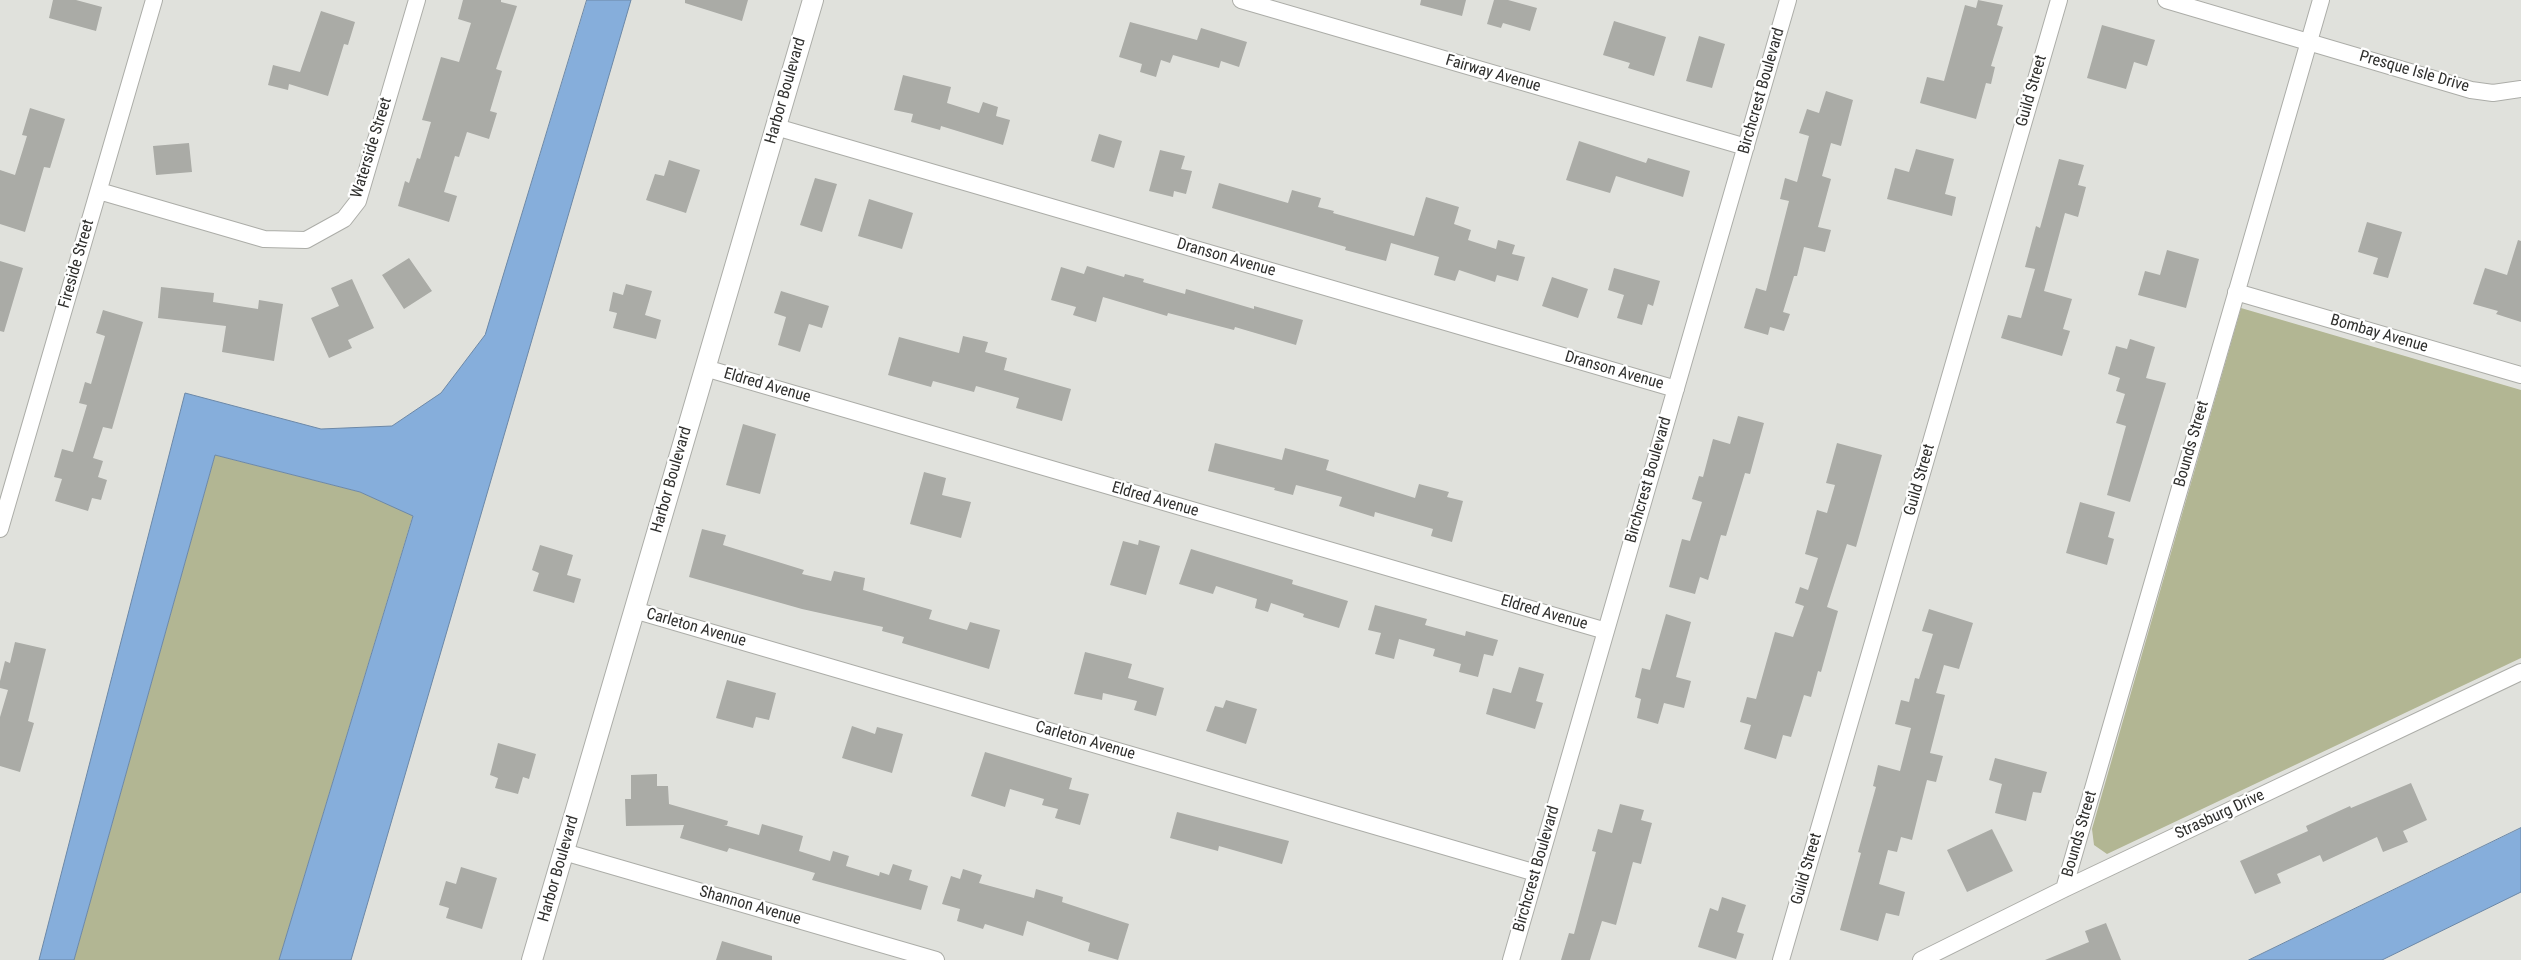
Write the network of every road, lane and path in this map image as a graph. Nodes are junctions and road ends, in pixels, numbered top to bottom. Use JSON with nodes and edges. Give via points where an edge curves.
{"nodes":[{"id":1,"x":154,"y":0,"type":"edge"},
{"id":2,"x":417,"y":0,"type":"edge"},
{"id":3,"x":813,"y":0,"type":"edge"},
{"id":4,"x":1241,"y":0,"type":"edge"},
{"id":5,"x":1788,"y":0,"type":"edge"},
{"id":6,"x":2059,"y":0,"type":"edge"},
{"id":7,"x":2166,"y":0,"type":"edge"},
{"id":8,"x":2321,"y":0,"type":"edge"},
{"id":9,"x":2308,"y":42,"type":"junction"},
{"id":10,"x":2521,"y":89,"type":"edge"},
{"id":11,"x":776,"y":127,"type":"junction"},
{"id":12,"x":1746,"y":147,"type":"junction"},
{"id":13,"x":99,"y":191,"type":"junction"},
{"id":14,"x":2236,"y":292,"type":"junction"},
{"id":15,"x":705,"y":368,"type":"junction"},
{"id":16,"x":2521,"y":376,"type":"edge"},
{"id":17,"x":1676,"y":389,"type":"junction"},
{"id":18,"x":0,"y":529,"type":"edge"},
{"id":19,"x":634,"y":610,"type":"junction"},
{"id":20,"x":1606,"y":631,"type":"junction"},
{"id":21,"x":2521,"y":672,"type":"edge"},
{"id":22,"x":564,"y":852,"type":"junction"},
{"id":23,"x":1536,"y":873,"type":"junction"},
{"id":24,"x":2064,"y":889,"type":"junction"},
{"id":25,"x":532,"y":960,"type":"edge"},
{"id":26,"x":936,"y":960,"type":"edge"},
{"id":27,"x":1511,"y":960,"type":"edge"},
{"id":28,"x":1781,"y":960,"type":"edge"},
{"id":29,"x":1921,"y":960,"type":"edge"}],
"edges":[{"from":1,"to":13,"type":"street","name":"Fireside Street"},
{"from":2,"to":13,"type":"street","name":"Waterside Street","via":[[358,201],[344,219],[306,240],[264,239]]},
{"from":3,"to":11,"type":"street","name":"Harbor Boulevard"},
{"from":4,"to":12,"type":"street","name":"Fairway Avenue"},
{"from":5,"to":12,"type":"street","name":"Birchcrest Boulevard"},
{"from":6,"to":28,"type":"street","name":"Guild Street"},
{"from":7,"to":9,"type":"street","name":"Presque Isle Drive"},
{"from":8,"to":9,"type":"street","name":"Bounds Street"},
{"from":9,"to":10,"type":"street","name":"Presque Isle Drive","via":[[2471,90],[2493,93]]},
{"from":9,"to":14,"type":"street","name":"Bounds Street"},
{"from":11,"to":15,"type":"street","name":"Harbor Boulevard"},
{"from":11,"to":17,"type":"street","name":"Dranson Avenue"},
{"from":12,"to":17,"type":"street","name":"Birchcrest Boulevard"},
{"from":13,"to":18,"type":"street","name":"Fireside Street"},
{"from":14,"to":16,"type":"street","name":"Bombay Avenue"},
{"from":14,"to":24,"type":"street","name":"Bounds Street"},
{"from":15,"to":19,"type":"street","name":"Harbor Boulevard"},
{"from":15,"to":20,"type":"street","name":"Eldred Avenue"},
{"from":17,"to":20,"type":"street","name":"Birchcrest Boulevard"},
{"from":19,"to":22,"type":"street","name":"Harbor Boulevard"},
{"from":19,"to":23,"type":"street","name":"Carleton Avenue"},
{"from":20,"to":23,"type":"street","name":"Birchcrest Boulevard"},
{"from":21,"to":24,"type":"street","name":"Strasburg Drive"},
{"from":22,"to":25,"type":"street","name":"Harbor Boulevard"},
{"from":22,"to":26,"type":"street","name":"Shannon Avenue"},
{"from":23,"to":27,"type":"street","name":"Birchcrest Boulevard"},
{"from":24,"to":29,"type":"street","name":"Strasburg Drive"}]}
